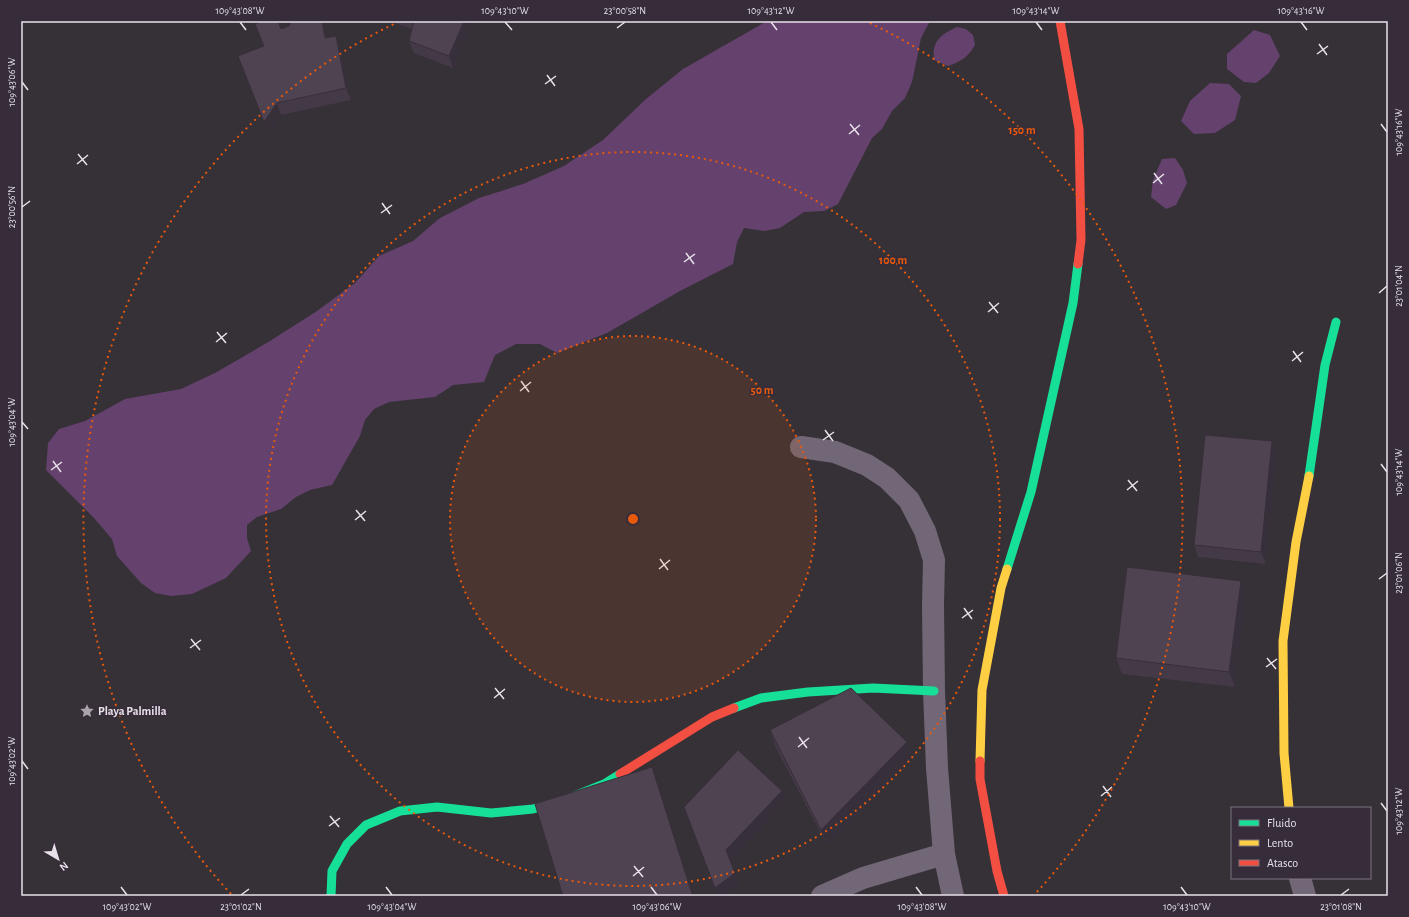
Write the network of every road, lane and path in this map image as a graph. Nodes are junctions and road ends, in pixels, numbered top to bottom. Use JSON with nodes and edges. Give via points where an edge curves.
{"nodes":[{"id":1,"x":1060,"y":21,"type":"edge"},
{"id":2,"x":1336,"y":322,"type":"dead end"},
{"id":3,"x":801,"y":447,"type":"dead end"},
{"id":4,"x":934,"y":691,"type":"junction"},
{"id":5,"x":1289,"y":807,"type":"edge"},
{"id":6,"x":944,"y":854,"type":"junction"},
{"id":7,"x":1300,"y":879,"type":"edge"},
{"id":8,"x":331,"y":896,"type":"edge"},
{"id":9,"x":822,"y":896,"type":"edge"},
{"id":10,"x":953,"y":896,"type":"edge"},
{"id":11,"x":1004,"y":896,"type":"edge"},
{"id":12,"x":1305,"y":896,"type":"edge"}],
"edges":[{"from":1,"to":11,"type":"street","via":[[1079,129],[1081,240],[1072,303],[1055,388],[1032,492],[1001,588],[982,690],[980,779]]},
{"from":2,"to":5,"type":"street","via":[[1325,365],[1313,453],[1296,542],[1283,641],[1284,753]]},
{"from":3,"to":4,"type":"street","via":[[835,452],[867,465],[887,478],[909,500],[925,531],[934,560]]},
{"from":4,"to":6,"type":"street"},
{"from":4,"to":8,"type":"street","via":[[873,688],[761,698],[712,717],[604,784],[533,810],[491,813],[437,807],[400,811],[366,826],[347,844],[332,871]]},
{"from":6,"to":9,"type":"street","via":[[863,878]]},
{"from":6,"to":10,"type":"street"},
{"from":7,"to":12,"type":"street"}]}
